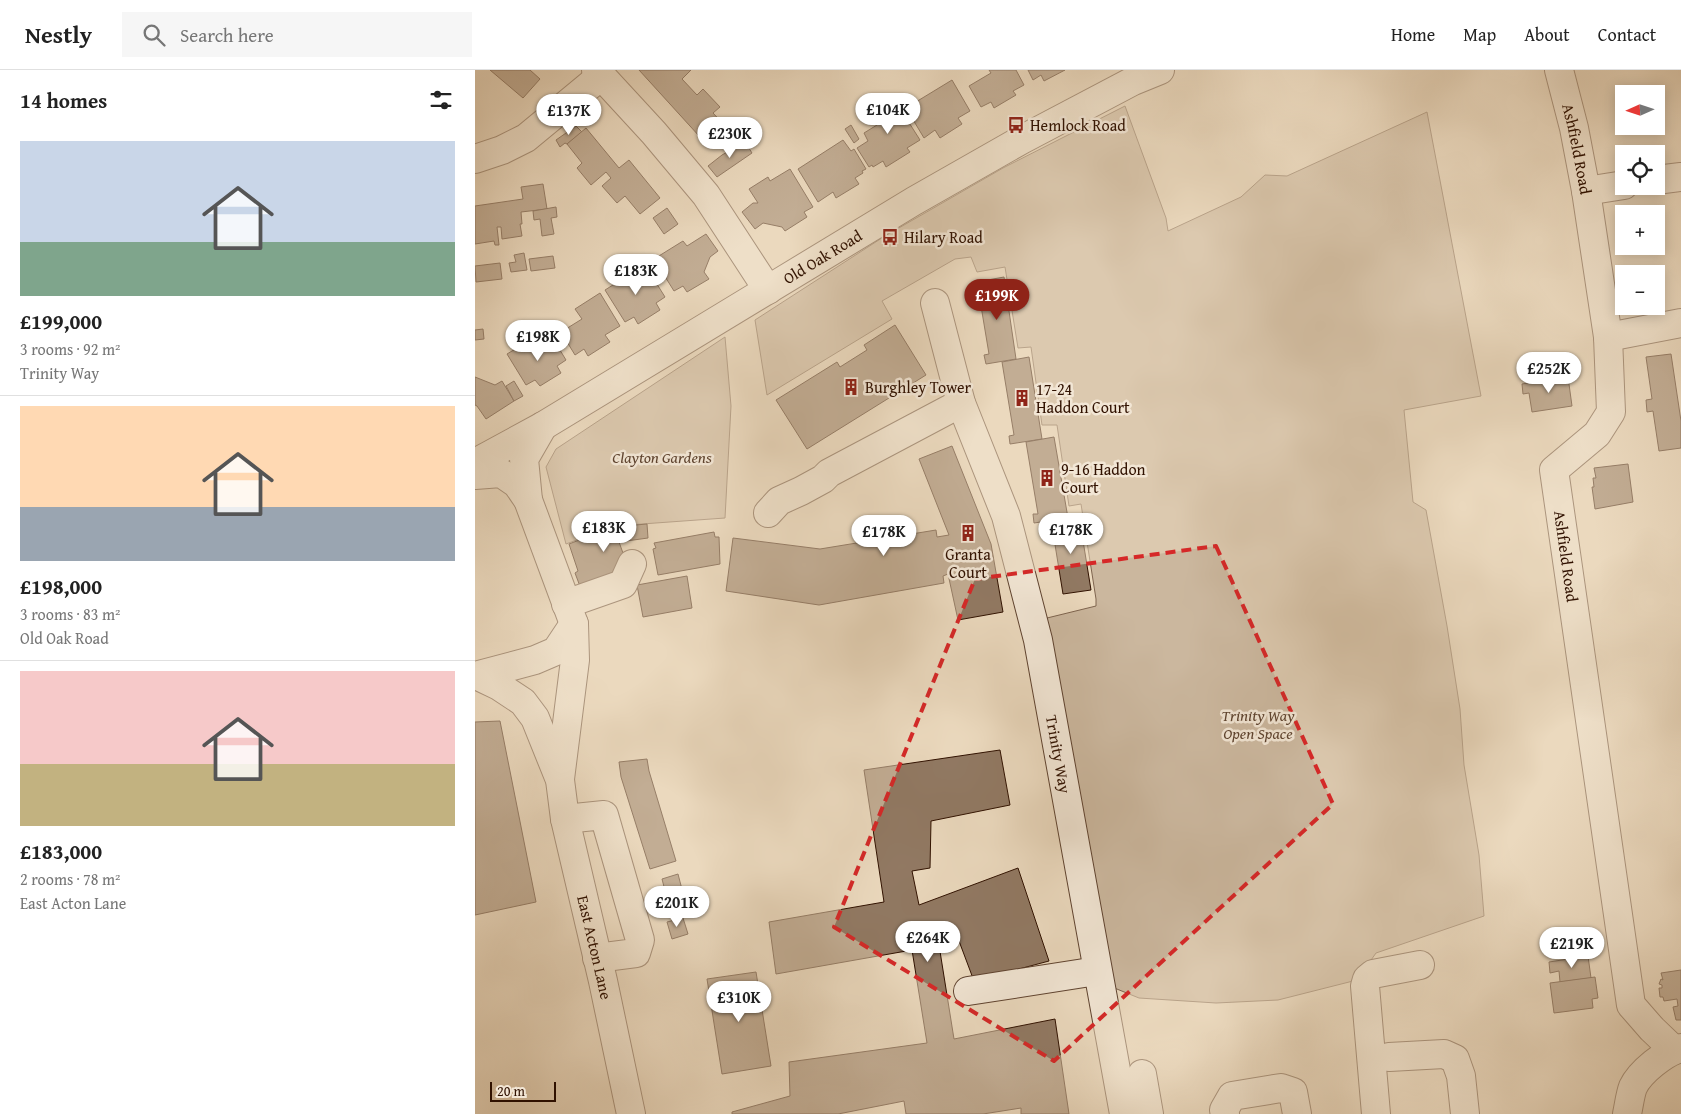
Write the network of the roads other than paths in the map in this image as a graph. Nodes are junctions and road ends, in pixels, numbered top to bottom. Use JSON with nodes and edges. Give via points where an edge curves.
{"nodes":[{"id":1,"x":1160,"y":70,"type":"edge"},
{"id":2,"x":1559,"y":70,"type":"edge"},
{"id":3,"x":599,"y":73,"type":"edge"},
{"id":4,"x":1130,"y":76,"type":"edge"},
{"id":5,"x":475,"y":159,"type":"edge"},
{"id":6,"x":1681,"y":176,"type":"edge"},
{"id":7,"x":1665,"y":179,"type":"edge"},
{"id":8,"x":1615,"y":187,"type":"edge"},
{"id":9,"x":1586,"y":191,"type":"junction"},
{"id":10,"x":768,"y":290,"type":"junction"},
{"id":11,"x":935,"y":304,"type":"dead end"},
{"id":12,"x":1681,"y":324,"type":"edge"},
{"id":13,"x":1608,"y":337,"type":"junction"},
{"id":14,"x":961,"y":402,"type":"junction"},
{"id":15,"x":543,"y":426,"type":"junction"},
{"id":16,"x":475,"y":463,"type":"edge"},
{"id":17,"x":475,"y":475,"type":"edge"},
{"id":18,"x":528,"y":500,"type":"junction"},
{"id":19,"x":768,"y":513,"type":"dead end"},
{"id":20,"x":632,"y":564,"type":"dead end"},
{"id":21,"x":570,"y":614,"type":"junction"},
{"id":22,"x":476,"y":676,"type":"edge"},
{"id":23,"x":560,"y":780,"type":"junction"},
{"id":24,"x":565,"y":819,"type":"junction"},
{"id":25,"x":597,"y":958,"type":"junction"},
{"id":26,"x":1420,"y":965,"type":"dead end"},
{"id":27,"x":1097,"y":971,"type":"junction"},
{"id":28,"x":968,"y":991,"type":"dead end"},
{"id":29,"x":1677,"y":1049,"type":"edge"},
{"id":30,"x":1389,"y":1057,"type":"dead end"},
{"id":31,"x":1142,"y":1074,"type":"dead end"},
{"id":32,"x":631,"y":1114,"type":"edge"},
{"id":33,"x":1123,"y":1114,"type":"edge"},
{"id":34,"x":1149,"y":1114,"type":"edge"},
{"id":35,"x":1225,"y":1114,"type":"edge"},
{"id":36,"x":1297,"y":1114,"type":"edge"},
{"id":37,"x":1376,"y":1114,"type":"edge"},
{"id":38,"x":1465,"y":1114,"type":"edge"},
{"id":39,"x":1627,"y":1114,"type":"edge"}],
"edges":[{"from":1,"to":4,"type":"street","name":"Old Oak Road"},
{"from":2,"to":9,"type":"street","name":"Ashfield Road"},
{"from":3,"to":5,"type":"street","via":[[526,138]]},
{"from":3,"to":10,"type":"street","via":[[705,195]]},
{"from":4,"to":10,"type":"street","name":"Old Oak Road","via":[[922,196]]},
{"from":6,"to":7,"type":"street"},
{"from":8,"to":9,"type":"street"},
{"from":9,"to":13,"type":"street","name":"Ashfield Road"},
{"from":10,"to":15,"type":"street","name":"Old Oak Road"},
{"from":11,"to":14,"type":"street","name":"Trinity Way"},
{"from":12,"to":13,"type":"street"},
{"from":13,"to":29,"type":"street","name":"Ashfield Road","via":[[1611,412],[1597,434],[1554,470],[1631,1005],[1651,1029]]},
{"from":14,"to":19,"type":"street","via":[[829,473],[823,480],[779,500]]},
{"from":14,"to":27,"type":"street","name":"Trinity Way","via":[[1006,516],[1038,640]]},
{"from":15,"to":16,"type":"street","name":"Old Oak Road"},
{"from":15,"to":18,"type":"street","name":"Old Oak Road","via":[[524,458]]},
{"from":17,"to":18,"type":"street","via":[[501,473],[517,484]]},
{"from":18,"to":21,"type":"street","name":"East Acton Lane"},
{"from":20,"to":21,"type":"street","via":[[623,584]]},
{"from":21,"to":22,"type":"street","via":[[556,651]]},
{"from":21,"to":23,"type":"street","name":"East Acton Lane","via":[[575,660]]},
{"from":22,"to":23,"type":"street","name":"East Acton Lane","via":[[523,702],[535,718]]},
{"from":23,"to":24,"type":"street","name":"East Acton Lane"},
{"from":24,"to":25,"type":"street","name":"East Acton Lane"},
{"from":24,"to":25,"type":"street","via":[[604,815],[640,940],[636,953]]},
{"from":25,"to":32,"type":"street","name":"East Acton Lane"},
{"from":26,"to":37,"type":"street","via":[[1373,974],[1367,979]]},
{"from":27,"to":28,"type":"street"},
{"from":27,"to":33,"type":"street","name":"Trinity Way"},
{"from":29,"to":39,"type":"street","via":[[1648,1067],[1633,1086]]},
{"from":30,"to":38,"type":"street","via":[[1444,1054],[1455,1059],[1461,1076]]},
{"from":31,"to":34,"type":"street"},
{"from":35,"to":36,"type":"street","via":[[1232,1096],[1281,1088],[1293,1092]]}]}
